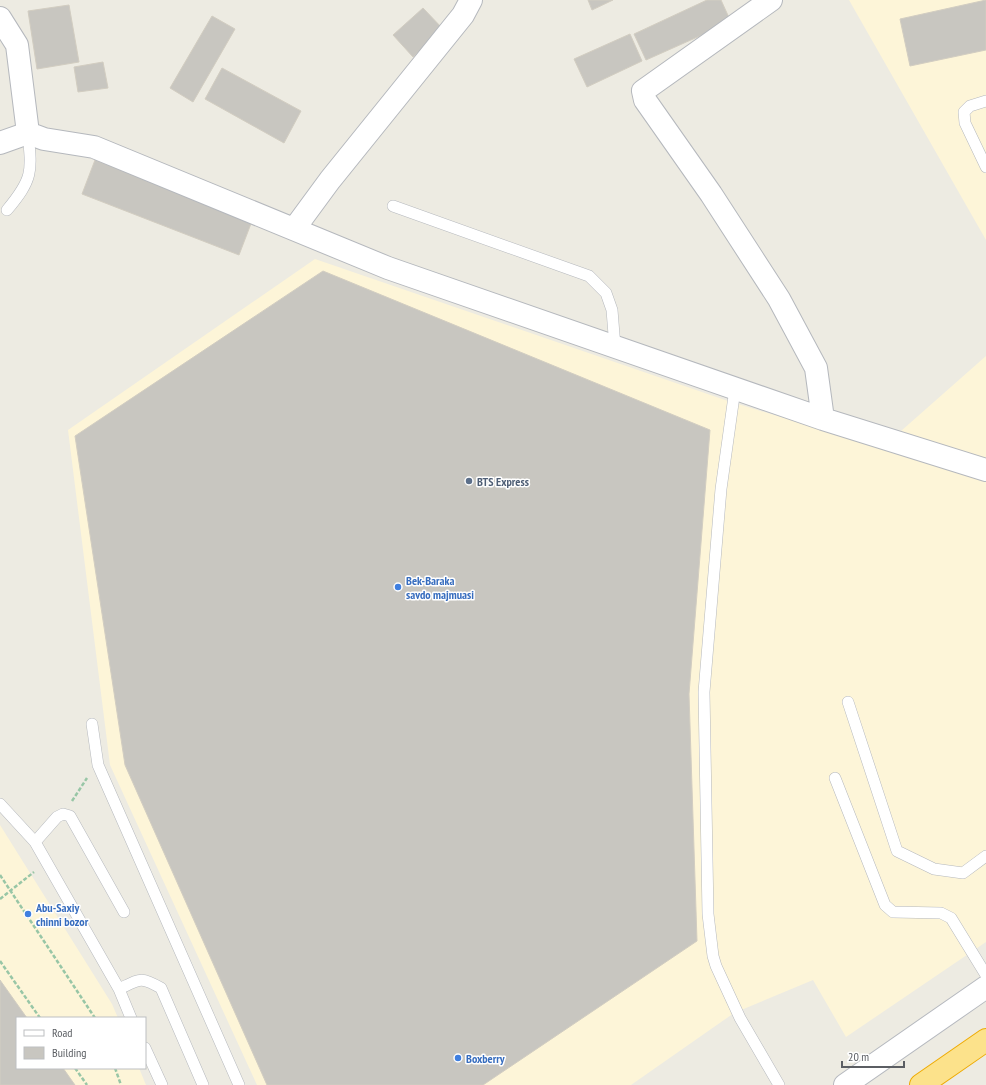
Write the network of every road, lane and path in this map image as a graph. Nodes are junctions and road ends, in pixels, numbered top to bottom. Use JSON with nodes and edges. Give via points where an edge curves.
{"nodes":[{"id":1,"x":471,"y":0,"type":"edge"},
{"id":2,"x":771,"y":0,"type":"edge"},
{"id":3,"x":0,"y":18,"type":"edge"},
{"id":4,"x":986,"y":100,"type":"edge"},
{"id":5,"x":28,"y":133,"type":"junction"},
{"id":6,"x":0,"y":143,"type":"edge"},
{"id":7,"x":986,"y":167,"type":"edge"},
{"id":8,"x":393,"y":206,"type":"dead end"},
{"id":9,"x":7,"y":210,"type":"dead end"},
{"id":10,"x":294,"y":229,"type":"junction"},
{"id":11,"x":615,"y":347,"type":"junction"},
{"id":12,"x":735,"y":389,"type":"junction"},
{"id":13,"x":823,"y":419,"type":"junction"},
{"id":14,"x":986,"y":470,"type":"edge"},
{"id":15,"x":848,"y":702,"type":"dead end"},
{"id":16,"x":92,"y":724,"type":"dead end"},
{"id":17,"x":98,"y":766,"type":"junction"},
{"id":18,"x":835,"y":778,"type":"dead end"},
{"id":19,"x":0,"y":804,"type":"edge"},
{"id":20,"x":63,"y":814,"type":"junction"},
{"id":21,"x":35,"y":842,"type":"junction"},
{"id":22,"x":986,"y":856,"type":"edge"},
{"id":23,"x":46,"y":863,"type":"junction"},
{"id":24,"x":0,"y":876,"type":"edge"},
{"id":25,"x":10,"y":890,"type":"junction"},
{"id":26,"x":0,"y":898,"type":"edge"},
{"id":27,"x":124,"y":912,"type":"dead end"},
{"id":28,"x":0,"y":961,"type":"edge"},
{"id":29,"x":986,"y":975,"type":"edge"},
{"id":30,"x":986,"y":986,"type":"edge"},
{"id":31,"x":118,"y":989,"type":"junction"},
{"id":32,"x":39,"y":1017,"type":"edge"},
{"id":33,"x":94,"y":1017,"type":"edge"},
{"id":34,"x":132,"y":1017,"type":"edge"},
{"id":35,"x":986,"y":1040,"type":"edge"},
{"id":36,"x":146,"y":1050,"type":"edge"},
{"id":37,"x":76,"y":1069,"type":"edge"},
{"id":38,"x":115,"y":1069,"type":"edge"},
{"id":39,"x":87,"y":1085,"type":"edge"},
{"id":40,"x":121,"y":1085,"type":"edge"},
{"id":41,"x":162,"y":1085,"type":"edge"},
{"id":42,"x":203,"y":1085,"type":"edge"},
{"id":43,"x":239,"y":1085,"type":"edge"},
{"id":44,"x":779,"y":1085,"type":"edge"},
{"id":45,"x":845,"y":1085,"type":"edge"},
{"id":46,"x":921,"y":1085,"type":"edge"}],
"edges":[{"from":1,"to":10,"type":"street","via":[[464,15],[330,180]]},
{"from":2,"to":13,"type":"street","via":[[643,91],[646,100],[779,299],[816,368]]},
{"from":3,"to":5,"type":"street","via":[[17,45]]},
{"from":4,"to":7,"type":"lane","via":[[970,106],[964,112],[965,123]]},
{"from":5,"to":6,"type":"street"},
{"from":5,"to":9,"type":"lane","via":[[32,166],[23,190]]},
{"from":5,"to":10,"type":"street","via":[[44,139],[94,147]]},
{"from":8,"to":11,"type":"lane","via":[[589,276],[606,293],[612,310]]},
{"from":10,"to":11,"type":"street","via":[[388,268]]},
{"from":11,"to":12,"type":"street"},
{"from":12,"to":13,"type":"street"},
{"from":12,"to":44,"type":"lane","via":[[720,496],[704,692],[708,914],[716,966],[740,1018]]},
{"from":13,"to":14,"type":"street"},
{"from":15,"to":22,"type":"lane","via":[[897,851],[934,869],[963,872]]},
{"from":16,"to":17,"type":"lane"},
{"from":17,"to":20,"type":"path"},
{"from":17,"to":43,"type":"lane"},
{"from":18,"to":29,"type":"lane","via":[[885,905],[894,912],[941,913],[951,918]]},
{"from":19,"to":21,"type":"lane"},
{"from":20,"to":21,"type":"lane","via":[[57,817]]},
{"from":20,"to":27,"type":"lane","via":[[70,816]]},
{"from":21,"to":23,"type":"lane"},
{"from":23,"to":25,"type":"path"},
{"from":23,"to":31,"type":"lane"},
{"from":24,"to":25,"type":"path"},
{"from":25,"to":26,"type":"path"},
{"from":25,"to":33,"type":"path"},
{"from":28,"to":32,"type":"path"},
{"from":30,"to":45,"type":"street"},
{"from":31,"to":34,"type":"lane"},
{"from":31,"to":42,"type":"lane","via":[[138,980],[147,980],[161,988]]},
{"from":35,"to":46,"type":"highway"},
{"from":36,"to":41,"type":"lane"},
{"from":37,"to":39,"type":"path"},
{"from":38,"to":40,"type":"path"}]}
